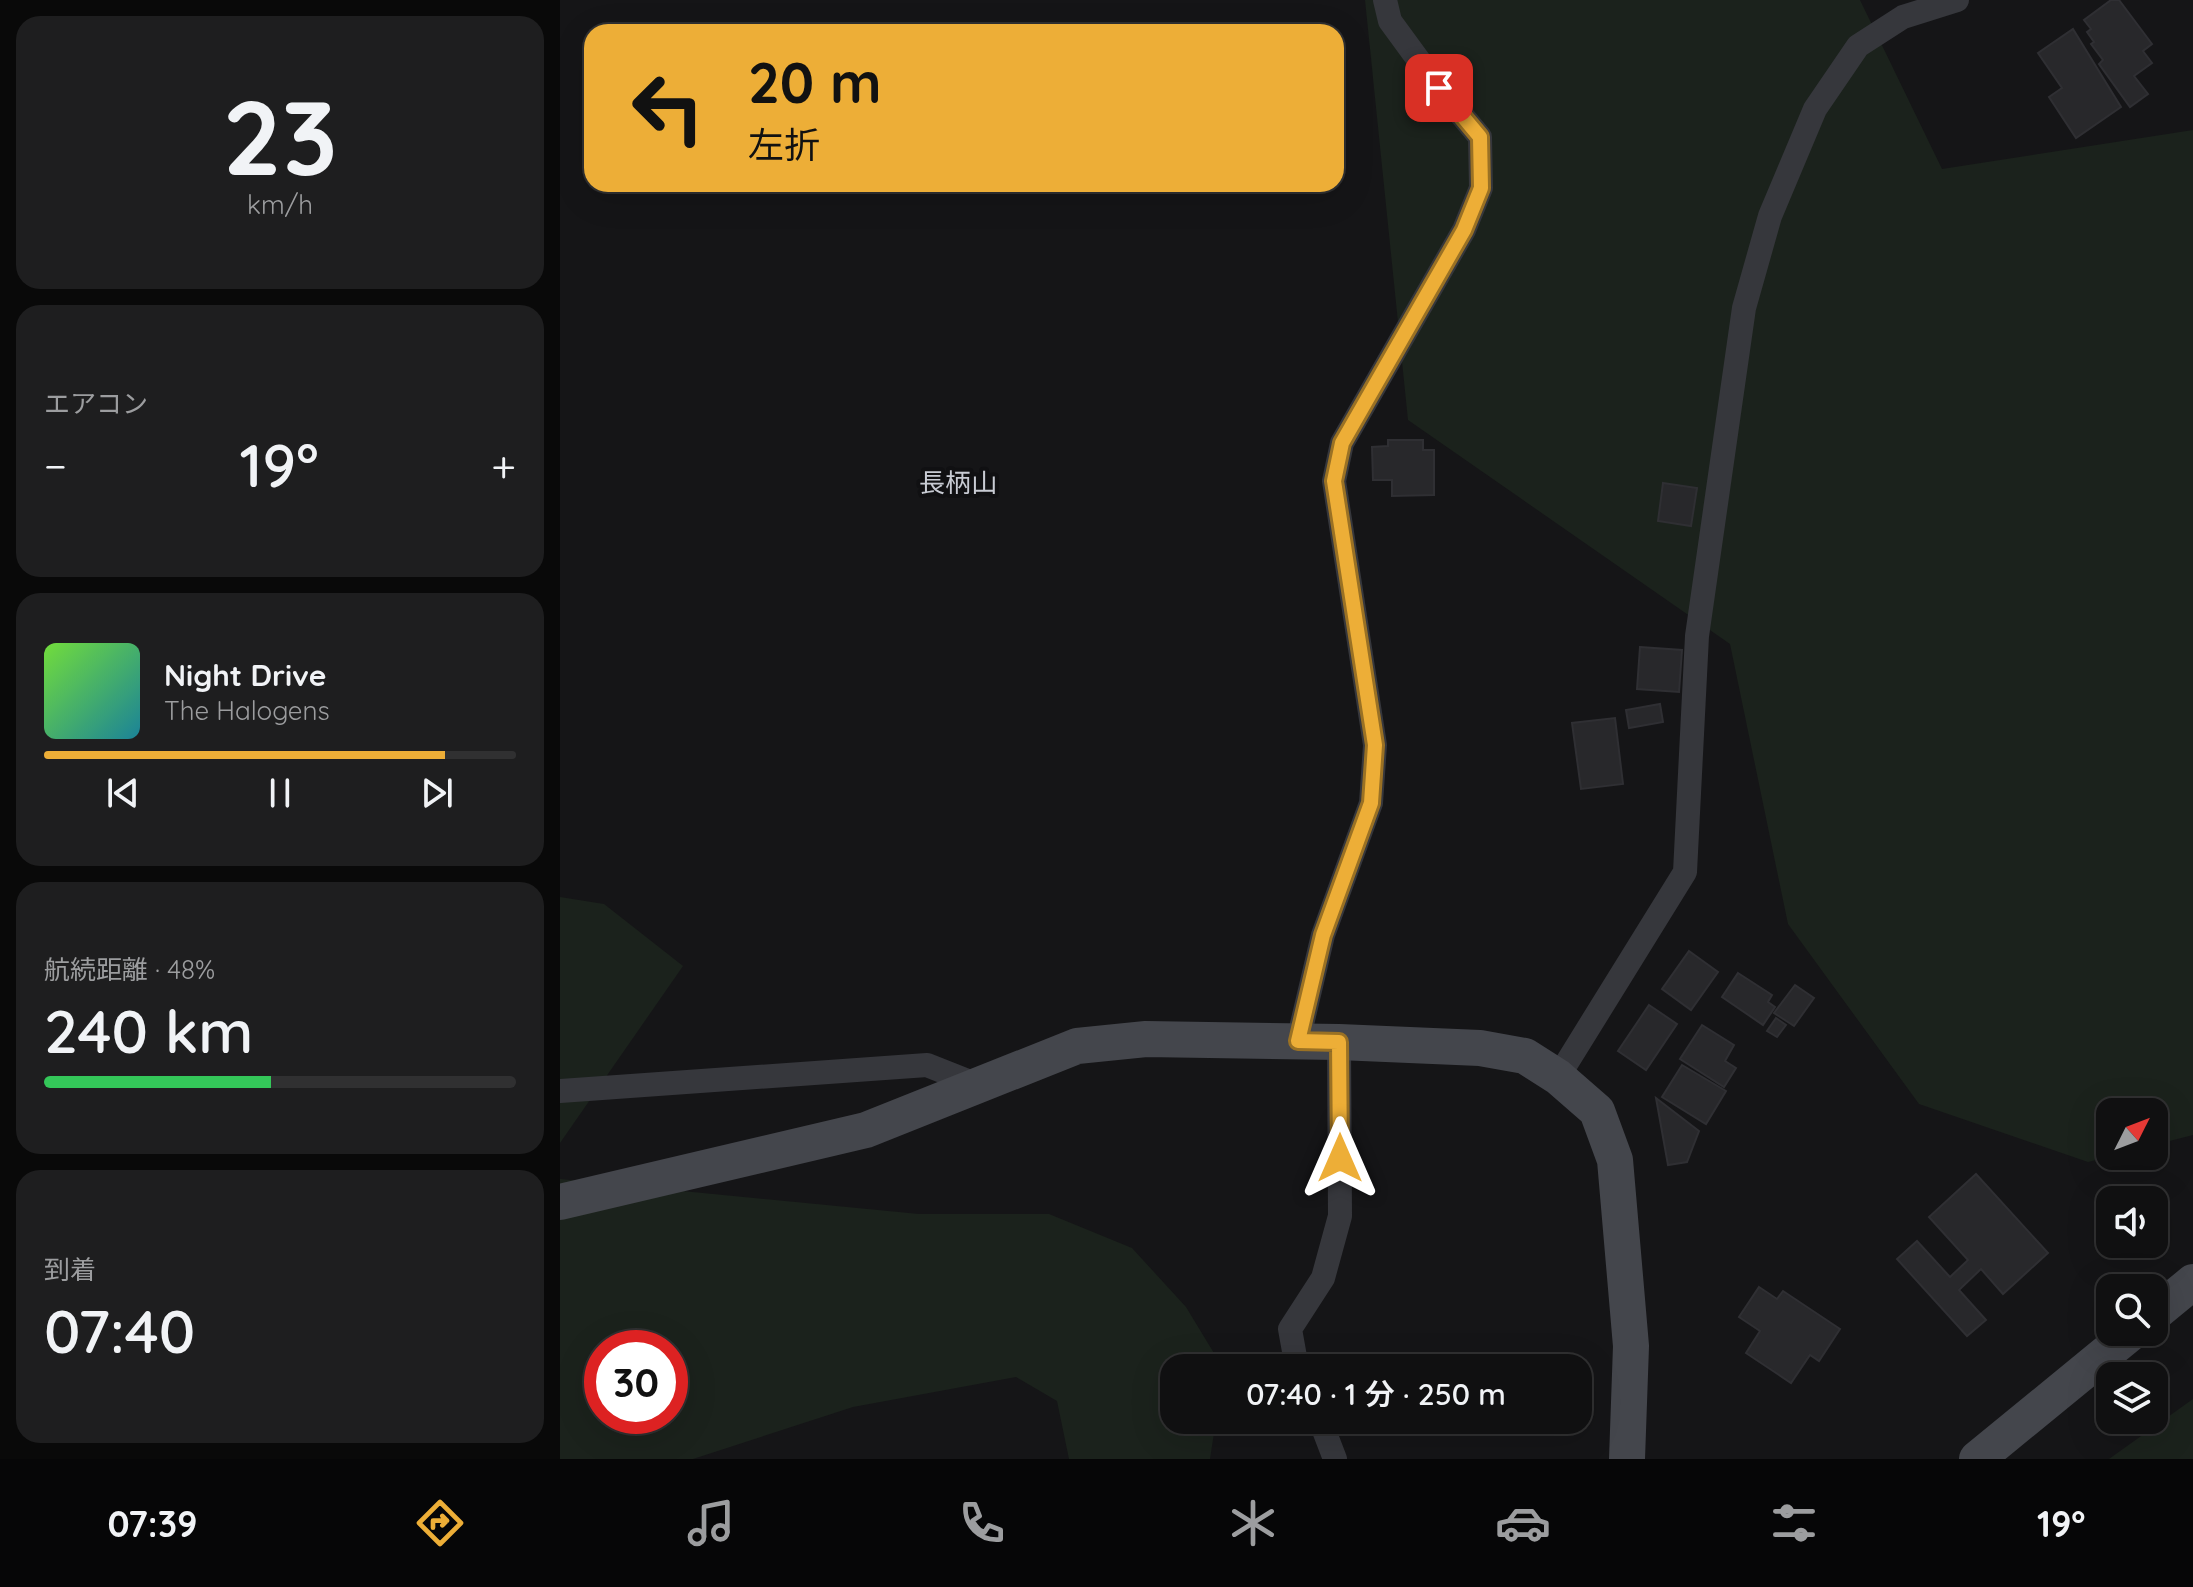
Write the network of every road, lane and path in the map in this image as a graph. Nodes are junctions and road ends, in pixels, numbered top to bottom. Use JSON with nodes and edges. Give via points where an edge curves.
{"nodes":[{"id":1,"x":1385,"y":0,"type":"edge"},
{"id":2,"x":1957,"y":0,"type":"edge"},
{"id":3,"x":1298,"y":1041,"type":"junction"},
{"id":4,"x":1339,"y":1042,"type":"junction"},
{"id":5,"x":1558,"y":1077,"type":"junction"},
{"id":6,"x":980,"y":1086,"type":"junction"},
{"id":7,"x":560,"y":1091,"type":"edge"},
{"id":8,"x":560,"y":1202,"type":"edge"},
{"id":9,"x":2193,"y":1282,"type":"edge"},
{"id":10,"x":2168,"y":1303,"type":"edge"},
{"id":11,"x":2115,"y":1346,"type":"edge"},
{"id":12,"x":1294,"y":1354,"type":"edge"},
{"id":13,"x":1325,"y":1434,"type":"edge"},
{"id":14,"x":1335,"y":1459,"type":"edge"},
{"id":15,"x":1627,"y":1459,"type":"edge"},
{"id":16,"x":1977,"y":1459,"type":"edge"}],
"edges":[{"from":1,"to":3,"type":"street","via":[[1390,21],[1480,137],[1481,188],[1464,230],[1342,443],[1334,481],[1375,745],[1371,803],[1323,935]]},
{"from":2,"to":5,"type":"street","via":[[1903,17],[1858,46],[1815,109],[1770,216],[1744,308],[1697,636],[1685,872]]},
{"from":3,"to":4,"type":"street"},
{"from":3,"to":6,"type":"street","via":[[1146,1039],[1077,1046]]},
{"from":4,"to":5,"type":"street","via":[[1480,1048],[1525,1056]]},
{"from":4,"to":12,"type":"street","via":[[1340,1216],[1323,1278],[1290,1329]]},
{"from":5,"to":15,"type":"street","via":[[1597,1111],[1615,1160],[1631,1346]]},
{"from":6,"to":7,"type":"street","via":[[927,1065]]},
{"from":6,"to":8,"type":"street","via":[[866,1130]]},
{"from":9,"to":10,"type":"street"},
{"from":11,"to":16,"type":"street"},
{"from":13,"to":14,"type":"street"}]}
